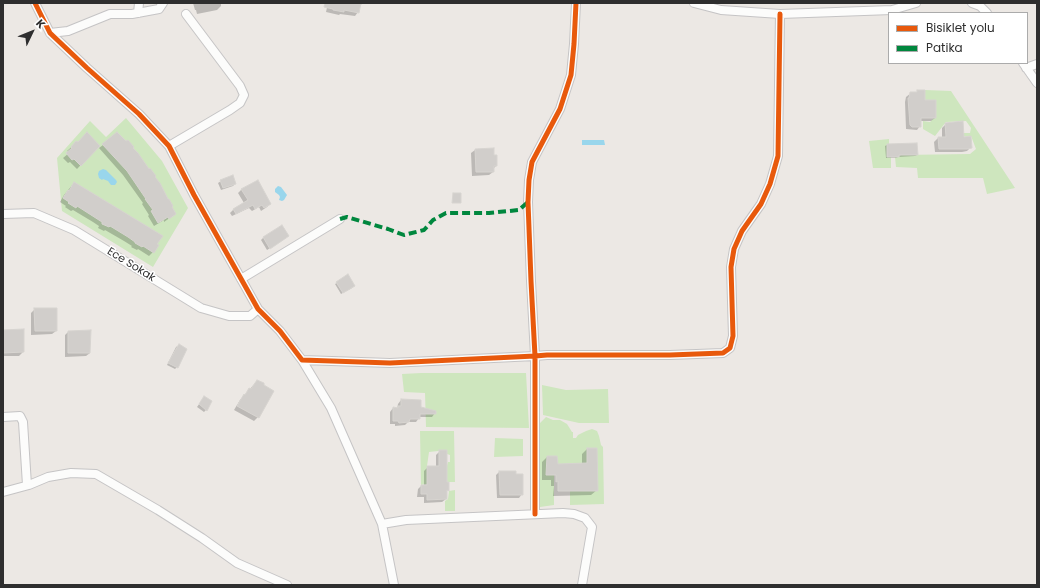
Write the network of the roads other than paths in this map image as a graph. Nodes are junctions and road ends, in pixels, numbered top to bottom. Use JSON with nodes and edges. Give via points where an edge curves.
{"nodes":[{"id":1,"x":35,"y":3,"type":"edge"},
{"id":2,"x":139,"y":3,"type":"edge"},
{"id":3,"x":163,"y":3,"type":"edge"},
{"id":4,"x":576,"y":3,"type":"edge"},
{"id":5,"x":694,"y":3,"type":"edge"},
{"id":6,"x":916,"y":3,"type":"edge"},
{"id":7,"x":972,"y":3,"type":"edge"},
{"id":8,"x":986,"y":12,"type":"edge"},
{"id":9,"x":138,"y":13,"type":"junction"},
{"id":10,"x":186,"y":14,"type":"dead end"},
{"id":11,"x":780,"y":14,"type":"junction"},
{"id":12,"x":50,"y":33,"type":"junction"},
{"id":13,"x":1037,"y":64,"type":"edge"},
{"id":14,"x":1025,"y":65,"type":"edge"},
{"id":15,"x":1037,"y":83,"type":"edge"},
{"id":16,"x":169,"y":146,"type":"junction"},
{"id":17,"x":3,"y":214,"type":"edge"},
{"id":18,"x":340,"y":219,"type":"dead end"},
{"id":19,"x":241,"y":279,"type":"junction"},
{"id":20,"x":258,"y":309,"type":"junction"},
{"id":21,"x":534,"y":356,"type":"junction"},
{"id":22,"x":302,"y":360,"type":"junction"},
{"id":23,"x":3,"y":417,"type":"edge"},
{"id":24,"x":27,"y":485,"type":"junction"},
{"id":25,"x":3,"y":492,"type":"edge"},
{"id":26,"x":535,"y":514,"type":"junction"},
{"id":27,"x":382,"y":524,"type":"junction"},
{"id":28,"x":287,"y":585,"type":"edge"},
{"id":29,"x":394,"y":585,"type":"edge"},
{"id":30,"x":582,"y":585,"type":"edge"}],
"edges":[{"from":1,"to":12,"type":"street"},
{"from":2,"to":9,"type":"street"},
{"from":3,"to":9,"type":"street","via":[[159,9]]},
{"from":4,"to":21,"type":"street","via":[[571,76],[560,109],[532,162],[529,180]]},
{"from":5,"to":11,"type":"street","via":[[721,10]]},
{"from":6,"to":11,"type":"street","via":[[892,10]]},
{"from":7,"to":8,"type":"street"},
{"from":9,"to":12,"type":"street","via":[[110,14],[68,31]]},
{"from":10,"to":16,"type":"street","via":[[244,95],[240,103],[230,110]]},
{"from":11,"to":21,"type":"street","via":[[778,156],[761,204],[742,231],[734,249],[731,267],[733,336],[730,348],[723,353]]},
{"from":12,"to":16,"type":"street","via":[[139,114]]},
{"from":13,"to":14,"type":"street"},
{"from":14,"to":15,"type":"street"},
{"from":16,"to":19,"type":"street"},
{"from":17,"to":20,"type":"street","name":"Ece Sokak","via":[[34,213],[74,230],[201,308],[229,316],[250,316]]},
{"from":18,"to":19,"type":"street"},
{"from":19,"to":20,"type":"street"},
{"from":20,"to":22,"type":"street","via":[[280,331]]},
{"from":21,"to":22,"type":"street","via":[[390,363]]},
{"from":21,"to":26,"type":"street"},
{"from":22,"to":27,"type":"street","via":[[331,408]]},
{"from":23,"to":24,"type":"street","via":[[20,416],[23,422]]},
{"from":24,"to":25,"type":"street"},
{"from":24,"to":28,"type":"street","via":[[48,477],[71,473],[96,474],[202,538],[237,563]]},
{"from":26,"to":27,"type":"street","via":[[406,520]]},
{"from":26,"to":30,"type":"street","via":[[574,514],[585,518],[592,527]]},
{"from":27,"to":29,"type":"street"}]}
